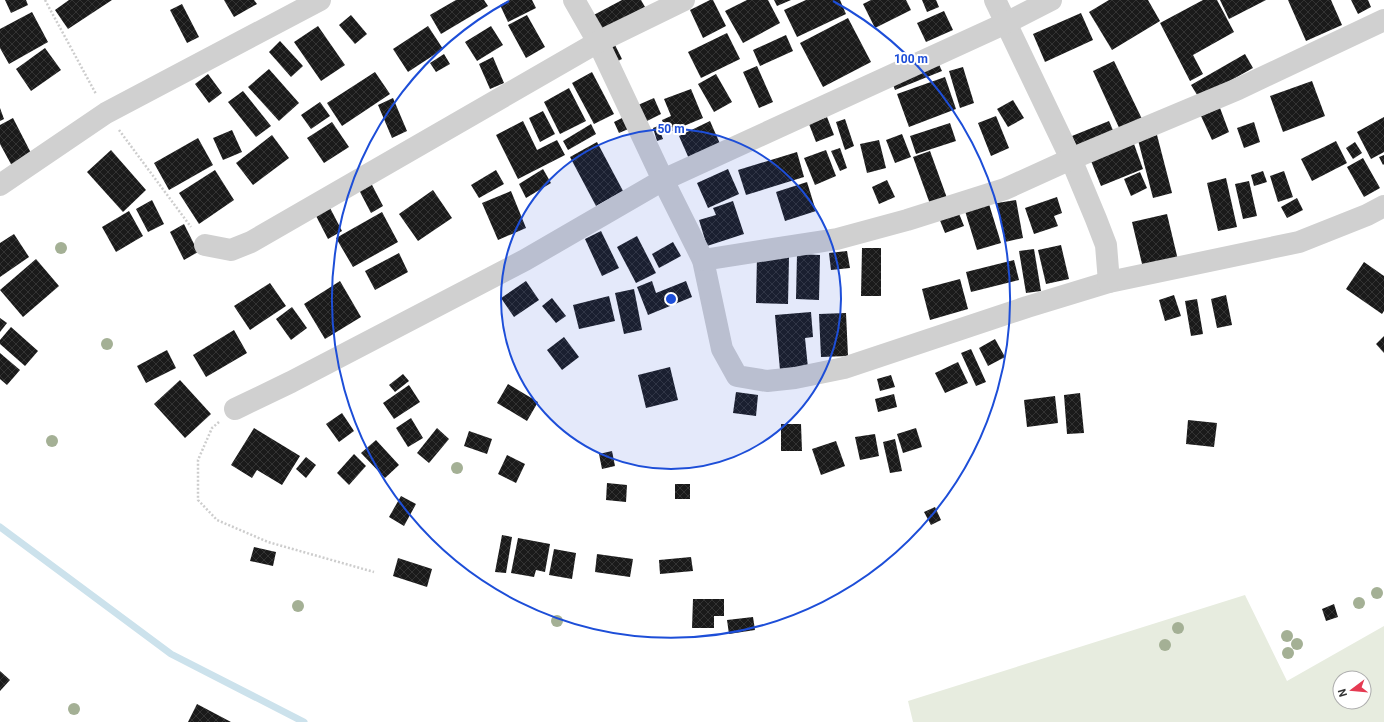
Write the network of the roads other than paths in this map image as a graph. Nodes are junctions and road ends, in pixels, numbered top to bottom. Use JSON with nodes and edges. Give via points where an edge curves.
{"nodes":[{"id":1,"x":320,"y":0,"type":"edge"},
{"id":2,"x":574,"y":0,"type":"edge"},
{"id":3,"x":684,"y":0,"type":"edge"},
{"id":4,"x":995,"y":0,"type":"edge"},
{"id":5,"x":1052,"y":0,"type":"edge"},
{"id":6,"x":1384,"y":20,"type":"edge"},
{"id":7,"x":1006,"y":23,"type":"junction"},
{"id":8,"x":598,"y":42,"type":"junction"},
{"id":9,"x":1071,"y":158,"type":"junction"},
{"id":10,"x":663,"y":180,"type":"junction"},
{"id":11,"x":0,"y":185,"type":"edge"},
{"id":12,"x":1384,"y":206,"type":"edge"},
{"id":13,"x":205,"y":245,"type":"dead end"},
{"id":14,"x":703,"y":260,"type":"junction"},
{"id":15,"x":1109,"y":282,"type":"junction"},
{"id":16,"x":235,"y":409,"type":"road end"}],
"edges":[{"from":1,"to":11,"type":"street","via":[[106,113]]},
{"from":2,"to":8,"type":"street"},
{"from":3,"to":8,"type":"street"},
{"from":4,"to":7,"type":"street"},
{"from":5,"to":7,"type":"street"},
{"from":6,"to":9,"type":"street","via":[[1238,89]]},
{"from":7,"to":9,"type":"street"},
{"from":7,"to":10,"type":"street"},
{"from":8,"to":10,"type":"street"},
{"from":8,"to":13,"type":"street","via":[[251,242],[231,250]]},
{"from":9,"to":14,"type":"street","via":[[1005,189],[907,220],[837,239]]},
{"from":9,"to":15,"type":"street","via":[[1106,245]]},
{"from":10,"to":14,"type":"street"},
{"from":10,"to":16,"type":"street","via":[[525,260],[292,382]]},
{"from":12,"to":15,"type":"street","via":[[1367,216],[1299,242]]},
{"from":14,"to":15,"type":"street","via":[[722,349],[737,376],[768,381],[844,368]]}]}
